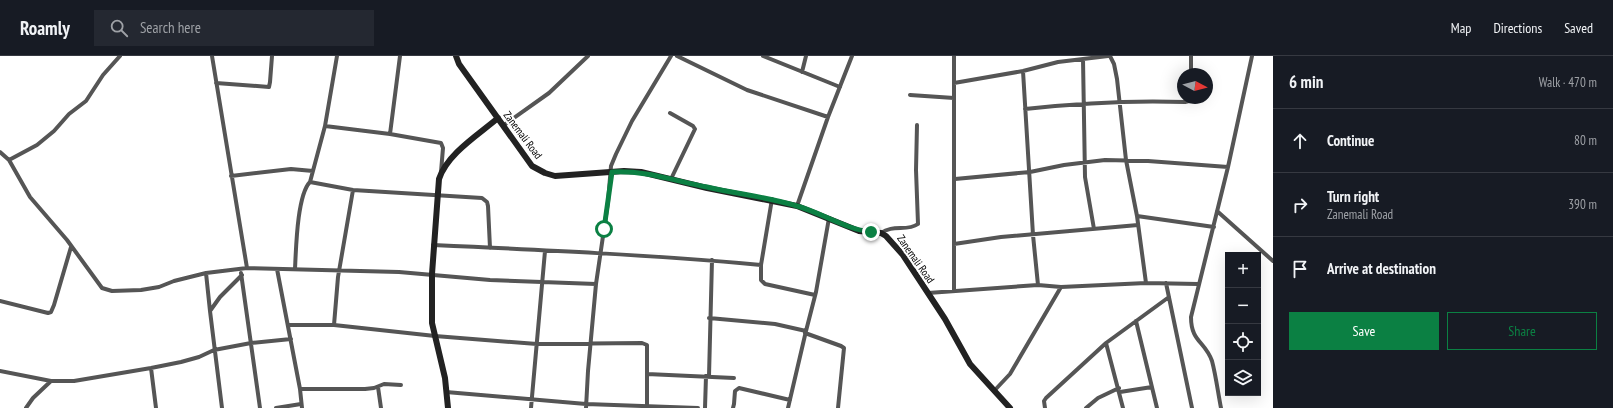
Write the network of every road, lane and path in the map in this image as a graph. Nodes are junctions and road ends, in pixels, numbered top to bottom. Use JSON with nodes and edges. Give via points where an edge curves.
{"nodes":[{"id":1,"x":120,"y":56,"type":"edge"},
{"id":2,"x":212,"y":56,"type":"edge"},
{"id":3,"x":272,"y":56,"type":"edge"},
{"id":4,"x":336,"y":56,"type":"edge"},
{"id":5,"x":400,"y":56,"type":"edge"},
{"id":6,"x":456,"y":56,"type":"edge"},
{"id":7,"x":588,"y":56,"type":"edge"},
{"id":8,"x":671,"y":56,"type":"edge"},
{"id":9,"x":677,"y":56,"type":"edge"},
{"id":10,"x":763,"y":56,"type":"edge"},
{"id":11,"x":806,"y":56,"type":"edge"},
{"id":12,"x":852,"y":56,"type":"edge"},
{"id":13,"x":954,"y":56,"type":"edge"},
{"id":14,"x":1057,"y":56,"type":"edge"},
{"id":15,"x":1109,"y":56,"type":"edge"},
{"id":16,"x":1191,"y":56,"type":"edge"},
{"id":17,"x":1252,"y":56,"type":"edge"},
{"id":18,"x":1083,"y":59,"type":"junction"},
{"id":19,"x":1058,"y":62,"type":"junction"},
{"id":20,"x":1191,"y":68,"type":"edge"},
{"id":21,"x":1023,"y":71,"type":"junction"},
{"id":22,"x":802,"y":72,"type":"junction"},
{"id":23,"x":216,"y":83,"type":"junction"},
{"id":24,"x":954,"y":83,"type":"junction"},
{"id":25,"x":840,"y":87,"type":"junction"},
{"id":26,"x":910,"y":95,"type":"dead end"},
{"id":27,"x":954,"y":98,"type":"junction"},
{"id":28,"x":1119,"y":101,"type":"junction"},
{"id":29,"x":1177,"y":102,"type":"edge"},
{"id":30,"x":1083,"y":103,"type":"junction"},
{"id":31,"x":1025,"y":109,"type":"junction"},
{"id":32,"x":670,"y":113,"type":"dead end"},
{"id":33,"x":828,"y":117,"type":"junction"},
{"id":34,"x":498,"y":118,"type":"junction"},
{"id":35,"x":917,"y":124,"type":"dead end"},
{"id":36,"x":504,"y":125,"type":"junction"},
{"id":37,"x":325,"y":126,"type":"junction"},
{"id":38,"x":390,"y":134,"type":"junction"},
{"id":39,"x":0,"y":152,"type":"edge"},
{"id":40,"x":9,"y":160,"type":"junction"},
{"id":41,"x":1126,"y":160,"type":"junction"},
{"id":42,"x":1084,"y":162,"type":"junction"},
{"id":43,"x":1228,"y":167,"type":"junction"},
{"id":44,"x":313,"y":171,"type":"junction"},
{"id":45,"x":441,"y":172,"type":"junction"},
{"id":46,"x":612,"y":172,"type":"junction"},
{"id":47,"x":1030,"y":172,"type":"junction"},
{"id":48,"x":231,"y":176,"type":"junction"},
{"id":49,"x":671,"y":179,"type":"junction"},
{"id":50,"x":955,"y":179,"type":"junction"},
{"id":51,"x":310,"y":182,"type":"junction"},
{"id":52,"x":353,"y":190,"type":"junction"},
{"id":53,"x":438,"y":196,"type":"junction"},
{"id":54,"x":772,"y":200,"type":"junction"},
{"id":55,"x":797,"y":206,"type":"junction"},
{"id":56,"x":1217,"y":211,"type":"junction"},
{"id":57,"x":1138,"y":216,"type":"junction"},
{"id":58,"x":829,"y":218,"type":"junction"},
{"id":59,"x":1138,"y":225,"type":"junction"},
{"id":60,"x":1214,"y":227,"type":"junction"},
{"id":61,"x":1094,"y":229,"type":"junction"},
{"id":62,"x":881,"y":234,"type":"junction"},
{"id":63,"x":1033,"y":235,"type":"junction"},
{"id":64,"x":954,"y":244,"type":"junction"},
{"id":65,"x":433,"y":245,"type":"junction"},
{"id":66,"x":71,"y":246,"type":"junction"},
{"id":67,"x":490,"y":248,"type":"junction"},
{"id":68,"x":545,"y":251,"type":"junction"},
{"id":69,"x":601,"y":253,"type":"junction"},
{"id":70,"x":712,"y":260,"type":"junction"},
{"id":71,"x":1273,"y":261,"type":"edge"},
{"id":72,"x":761,"y":265,"type":"junction"},
{"id":73,"x":247,"y":268,"type":"junction"},
{"id":74,"x":241,"y":269,"type":"junction"},
{"id":75,"x":277,"y":269,"type":"junction"},
{"id":76,"x":295,"y":269,"type":"junction"},
{"id":77,"x":340,"y":270,"type":"junction"},
{"id":78,"x":206,"y":273,"type":"junction"},
{"id":79,"x":432,"y":274,"type":"junction"},
{"id":80,"x":242,"y":275,"type":"junction"},
{"id":81,"x":543,"y":283,"type":"junction"},
{"id":82,"x":1146,"y":283,"type":"junction"},
{"id":83,"x":1166,"y":283,"type":"junction"},
{"id":84,"x":596,"y":284,"type":"junction"},
{"id":85,"x":1198,"y":284,"type":"junction"},
{"id":86,"x":1038,"y":286,"type":"junction"},
{"id":87,"x":1061,"y":287,"type":"junction"},
{"id":88,"x":954,"y":291,"type":"junction"},
{"id":89,"x":928,"y":293,"type":"junction"},
{"id":90,"x":815,"y":294,"type":"junction"},
{"id":91,"x":1169,"y":297,"type":"junction"},
{"id":92,"x":0,"y":301,"type":"edge"},
{"id":93,"x":210,"y":311,"type":"junction"},
{"id":94,"x":710,"y":318,"type":"junction"},
{"id":95,"x":1136,"y":321,"type":"junction"},
{"id":96,"x":334,"y":324,"type":"junction"},
{"id":97,"x":288,"y":325,"type":"junction"},
{"id":98,"x":805,"y":332,"type":"junction"},
{"id":99,"x":434,"y":336,"type":"junction"},
{"id":100,"x":291,"y":339,"type":"junction"},
{"id":101,"x":251,"y":343,"type":"junction"},
{"id":102,"x":1106,"y":343,"type":"junction"},
{"id":103,"x":537,"y":344,"type":"junction"},
{"id":104,"x":590,"y":344,"type":"junction"},
{"id":105,"x":214,"y":350,"type":"junction"},
{"id":106,"x":151,"y":368,"type":"junction"},
{"id":107,"x":0,"y":371,"type":"edge"},
{"id":108,"x":647,"y":374,"type":"junction"},
{"id":109,"x":707,"y":376,"type":"junction"},
{"id":110,"x":734,"y":378,"type":"dead end"},
{"id":111,"x":51,"y":381,"type":"junction"},
{"id":112,"x":401,"y":385,"type":"dead end"},
{"id":113,"x":378,"y":387,"type":"junction"},
{"id":114,"x":1152,"y":387,"type":"junction"},
{"id":115,"x":300,"y":389,"type":"junction"},
{"id":116,"x":1119,"y":390,"type":"junction"},
{"id":117,"x":994,"y":391,"type":"junction"},
{"id":118,"x":446,"y":392,"type":"junction"},
{"id":119,"x":532,"y":400,"type":"junction"},
{"id":120,"x":790,"y":400,"type":"junction"},
{"id":121,"x":302,"y":406,"type":"edge"},
{"id":122,"x":586,"y":406,"type":"edge"},
{"id":123,"x":646,"y":406,"type":"junction"},
{"id":124,"x":26,"y":408,"type":"edge"},
{"id":125,"x":156,"y":408,"type":"edge"},
{"id":126,"x":222,"y":408,"type":"edge"},
{"id":127,"x":260,"y":408,"type":"edge"},
{"id":128,"x":276,"y":408,"type":"edge"},
{"id":129,"x":381,"y":408,"type":"edge"},
{"id":130,"x":448,"y":408,"type":"edge"},
{"id":131,"x":531,"y":408,"type":"edge"},
{"id":132,"x":698,"y":408,"type":"edge"},
{"id":133,"x":705,"y":408,"type":"edge"},
{"id":134,"x":733,"y":408,"type":"edge"},
{"id":135,"x":788,"y":408,"type":"edge"},
{"id":136,"x":838,"y":408,"type":"edge"},
{"id":137,"x":1010,"y":408,"type":"edge"},
{"id":138,"x":1045,"y":408,"type":"edge"},
{"id":139,"x":1086,"y":408,"type":"edge"},
{"id":140,"x":1123,"y":408,"type":"edge"},
{"id":141,"x":1157,"y":408,"type":"edge"},
{"id":142,"x":1192,"y":408,"type":"edge"},
{"id":143,"x":1221,"y":408,"type":"edge"}],
"edges":[{"from":1,"to":40,"type":"street","via":[[103,75],[86,101],[68,114],[54,131],[37,145]]},
{"from":2,"to":23,"type":"street"},
{"from":3,"to":23,"type":"street","via":[[269,87]]},
{"from":4,"to":37,"type":"street"},
{"from":5,"to":38,"type":"street"},
{"from":6,"to":34,"type":"street","name":"Zanemali Road","via":[[459,64]]},
{"from":7,"to":36,"type":"street","via":[[548,93]]},
{"from":8,"to":46,"type":"street","via":[[632,121],[613,160]]},
{"from":9,"to":33,"type":"street","via":[[747,90]]},
{"from":10,"to":22,"type":"street"},
{"from":11,"to":22,"type":"street"},
{"from":12,"to":25,"type":"street"},
{"from":13,"to":24,"type":"street"},
{"from":14,"to":19,"type":"street"},
{"from":15,"to":18,"type":"street"},
{"from":15,"to":28,"type":"street","via":[[1114,64]]},
{"from":16,"to":20,"type":"street"},
{"from":17,"to":43,"type":"street"},
{"from":18,"to":19,"type":"street"},
{"from":18,"to":30,"type":"street"},
{"from":19,"to":21,"type":"street"},
{"from":21,"to":24,"type":"street"},
{"from":21,"to":31,"type":"street"},
{"from":22,"to":25,"type":"street"},
{"from":23,"to":48,"type":"street"},
{"from":24,"to":27,"type":"street"},
{"from":25,"to":33,"type":"street"},
{"from":26,"to":27,"type":"street"},
{"from":27,"to":50,"type":"street"},
{"from":28,"to":29,"type":"street"},
{"from":28,"to":30,"type":"street"},
{"from":28,"to":41,"type":"street"},
{"from":30,"to":31,"type":"street"},
{"from":30,"to":42,"type":"street"},
{"from":31,"to":47,"type":"street"},
{"from":32,"to":49,"type":"street","via":[[694,126]]},
{"from":33,"to":55,"type":"street"},
{"from":34,"to":36,"type":"street","name":"Zanemali Road"},
{"from":34,"to":45,"type":"street","via":[[451,158]]},
{"from":35,"to":62,"type":"street","via":[[918,224],[890,228]]},
{"from":36,"to":46,"type":"street","name":"Zanemali Road","via":[[532,166],[545,173],[555,176]]},
{"from":37,"to":38,"type":"street"},
{"from":37,"to":44,"type":"street"},
{"from":38,"to":45,"type":"street","via":[[442,144],[444,148]]},
{"from":39,"to":40,"type":"street"},
{"from":40,"to":66,"type":"street","via":[[30,197]]},
{"from":41,"to":42,"type":"street"},
{"from":41,"to":43,"type":"street"},
{"from":41,"to":57,"type":"street"},
{"from":42,"to":47,"type":"street"},
{"from":42,"to":61,"type":"street","via":[[1086,189]]},
{"from":43,"to":56,"type":"street"},
{"from":44,"to":48,"type":"street","via":[[291,169]]},
{"from":44,"to":51,"type":"street"},
{"from":45,"to":53,"type":"street","via":[[438,179]]},
{"from":46,"to":49,"type":"street","name":"Zanemali Road","via":[[641,172]]},
{"from":46,"to":69,"type":"street"},
{"from":47,"to":50,"type":"street"},
{"from":47,"to":63,"type":"street"},
{"from":48,"to":73,"type":"street"},
{"from":49,"to":54,"type":"street","name":"Zanemali Road"},
{"from":50,"to":64,"type":"street"},
{"from":51,"to":52,"type":"street"},
{"from":51,"to":76,"type":"street","via":[[306,186],[301,208]]},
{"from":52,"to":53,"type":"street"},
{"from":52,"to":77,"type":"street"},
{"from":53,"to":65,"type":"street"},
{"from":53,"to":67,"type":"street","via":[[485,200],[488,206]]},
{"from":54,"to":55,"type":"street","name":"Zanemali Road"},
{"from":54,"to":72,"type":"street"},
{"from":55,"to":58,"type":"street","name":"Zanemali Road"},
{"from":56,"to":60,"type":"street"},
{"from":56,"to":71,"type":"street"},
{"from":57,"to":59,"type":"street"},
{"from":57,"to":60,"type":"street"},
{"from":58,"to":62,"type":"street","name":"Zanemali Road","via":[[859,231]]},
{"from":58,"to":90,"type":"street"},
{"from":59,"to":61,"type":"street"},
{"from":59,"to":82,"type":"street"},
{"from":60,"to":85,"type":"street"},
{"from":61,"to":63,"type":"street"},
{"from":62,"to":89,"type":"street","name":"Zanemali Road","via":[[892,241]]},
{"from":63,"to":64,"type":"street"},
{"from":63,"to":86,"type":"street"},
{"from":64,"to":88,"type":"street"},
{"from":65,"to":67,"type":"street"},
{"from":65,"to":79,"type":"street"},
{"from":66,"to":78,"type":"street","via":[[102,288],[107,291],[149,289]]},
{"from":66,"to":92,"type":"street","via":[[51,312],[48,314]]},
{"from":67,"to":68,"type":"street"},
{"from":68,"to":69,"type":"street"},
{"from":68,"to":81,"type":"street"},
{"from":69,"to":70,"type":"street"},
{"from":69,"to":84,"type":"street"},
{"from":70,"to":72,"type":"street"},
{"from":70,"to":94,"type":"street"},
{"from":72,"to":90,"type":"street","via":[[761,280],[765,284]]},
{"from":73,"to":74,"type":"street"},
{"from":73,"to":75,"type":"street"},
{"from":74,"to":78,"type":"street"},
{"from":74,"to":80,"type":"street"},
{"from":75,"to":76,"type":"street"},
{"from":75,"to":97,"type":"street"},
{"from":76,"to":77,"type":"street"},
{"from":77,"to":79,"type":"street"},
{"from":77,"to":96,"type":"street"},
{"from":78,"to":93,"type":"street"},
{"from":79,"to":81,"type":"street"},
{"from":79,"to":99,"type":"street"},
{"from":80,"to":93,"type":"street"},
{"from":80,"to":101,"type":"street"},
{"from":81,"to":84,"type":"street"},
{"from":81,"to":103,"type":"street"},
{"from":82,"to":83,"type":"street"},
{"from":82,"to":87,"type":"street"},
{"from":83,"to":85,"type":"street"},
{"from":83,"to":91,"type":"street"},
{"from":84,"to":104,"type":"street"},
{"from":85,"to":143,"type":"street","via":[[1191,324],[1196,338],[1206,348],[1212,361]]},
{"from":86,"to":87,"type":"street"},
{"from":86,"to":88,"type":"street"},
{"from":87,"to":117,"type":"street","via":[[1010,374]]},
{"from":88,"to":89,"type":"street"},
{"from":89,"to":117,"type":"street","name":"Zanemali Road","via":[[970,364]]},
{"from":90,"to":98,"type":"street"},
{"from":91,"to":95,"type":"street"},
{"from":91,"to":142,"type":"street"},
{"from":93,"to":105,"type":"street"},
{"from":94,"to":98,"type":"street","via":[[774,324]]},
{"from":94,"to":109,"type":"street"},
{"from":95,"to":102,"type":"street"},
{"from":95,"to":114,"type":"street"},
{"from":96,"to":97,"type":"street"},
{"from":96,"to":99,"type":"street"},
{"from":97,"to":100,"type":"street"},
{"from":98,"to":120,"type":"street"},
{"from":98,"to":136,"type":"street","via":[[844,348]]},
{"from":99,"to":103,"type":"street"},
{"from":99,"to":118,"type":"street","via":[[443,364]]},
{"from":100,"to":101,"type":"street"},
{"from":100,"to":115,"type":"street"},
{"from":101,"to":105,"type":"street"},
{"from":101,"to":127,"type":"street"},
{"from":102,"to":116,"type":"street"},
{"from":102,"to":138,"type":"street","via":[[1046,398]]},
{"from":103,"to":104,"type":"street"},
{"from":103,"to":119,"type":"street"},
{"from":104,"to":108,"type":"street","via":[[645,343]]},
{"from":104,"to":122,"type":"street"},
{"from":105,"to":106,"type":"street","via":[[199,357]]},
{"from":105,"to":126,"type":"street"},
{"from":106,"to":111,"type":"street","via":[[74,381]]},
{"from":106,"to":125,"type":"street"},
{"from":107,"to":111,"type":"street"},
{"from":108,"to":109,"type":"street"},
{"from":108,"to":123,"type":"street"},
{"from":109,"to":110,"type":"street"},
{"from":109,"to":133,"type":"street"},
{"from":111,"to":124,"type":"street"},
{"from":112,"to":113,"type":"street","via":[[384,384]]},
{"from":113,"to":115,"type":"street","via":[[347,390]]},
{"from":113,"to":129,"type":"street"},
{"from":114,"to":116,"type":"street"},
{"from":114,"to":141,"type":"street"},
{"from":115,"to":121,"type":"street"},
{"from":116,"to":139,"type":"street","via":[[1098,398]]},
{"from":116,"to":140,"type":"street"},
{"from":117,"to":137,"type":"street","name":"Zanemali Road"},
{"from":118,"to":119,"type":"street"},
{"from":118,"to":130,"type":"street"},
{"from":119,"to":122,"type":"street"},
{"from":119,"to":131,"type":"street"},
{"from":120,"to":134,"type":"street","via":[[739,388],[735,391]]},
{"from":120,"to":135,"type":"street"},
{"from":121,"to":128,"type":"street"},
{"from":122,"to":123,"type":"street"},
{"from":123,"to":132,"type":"street"}]}
